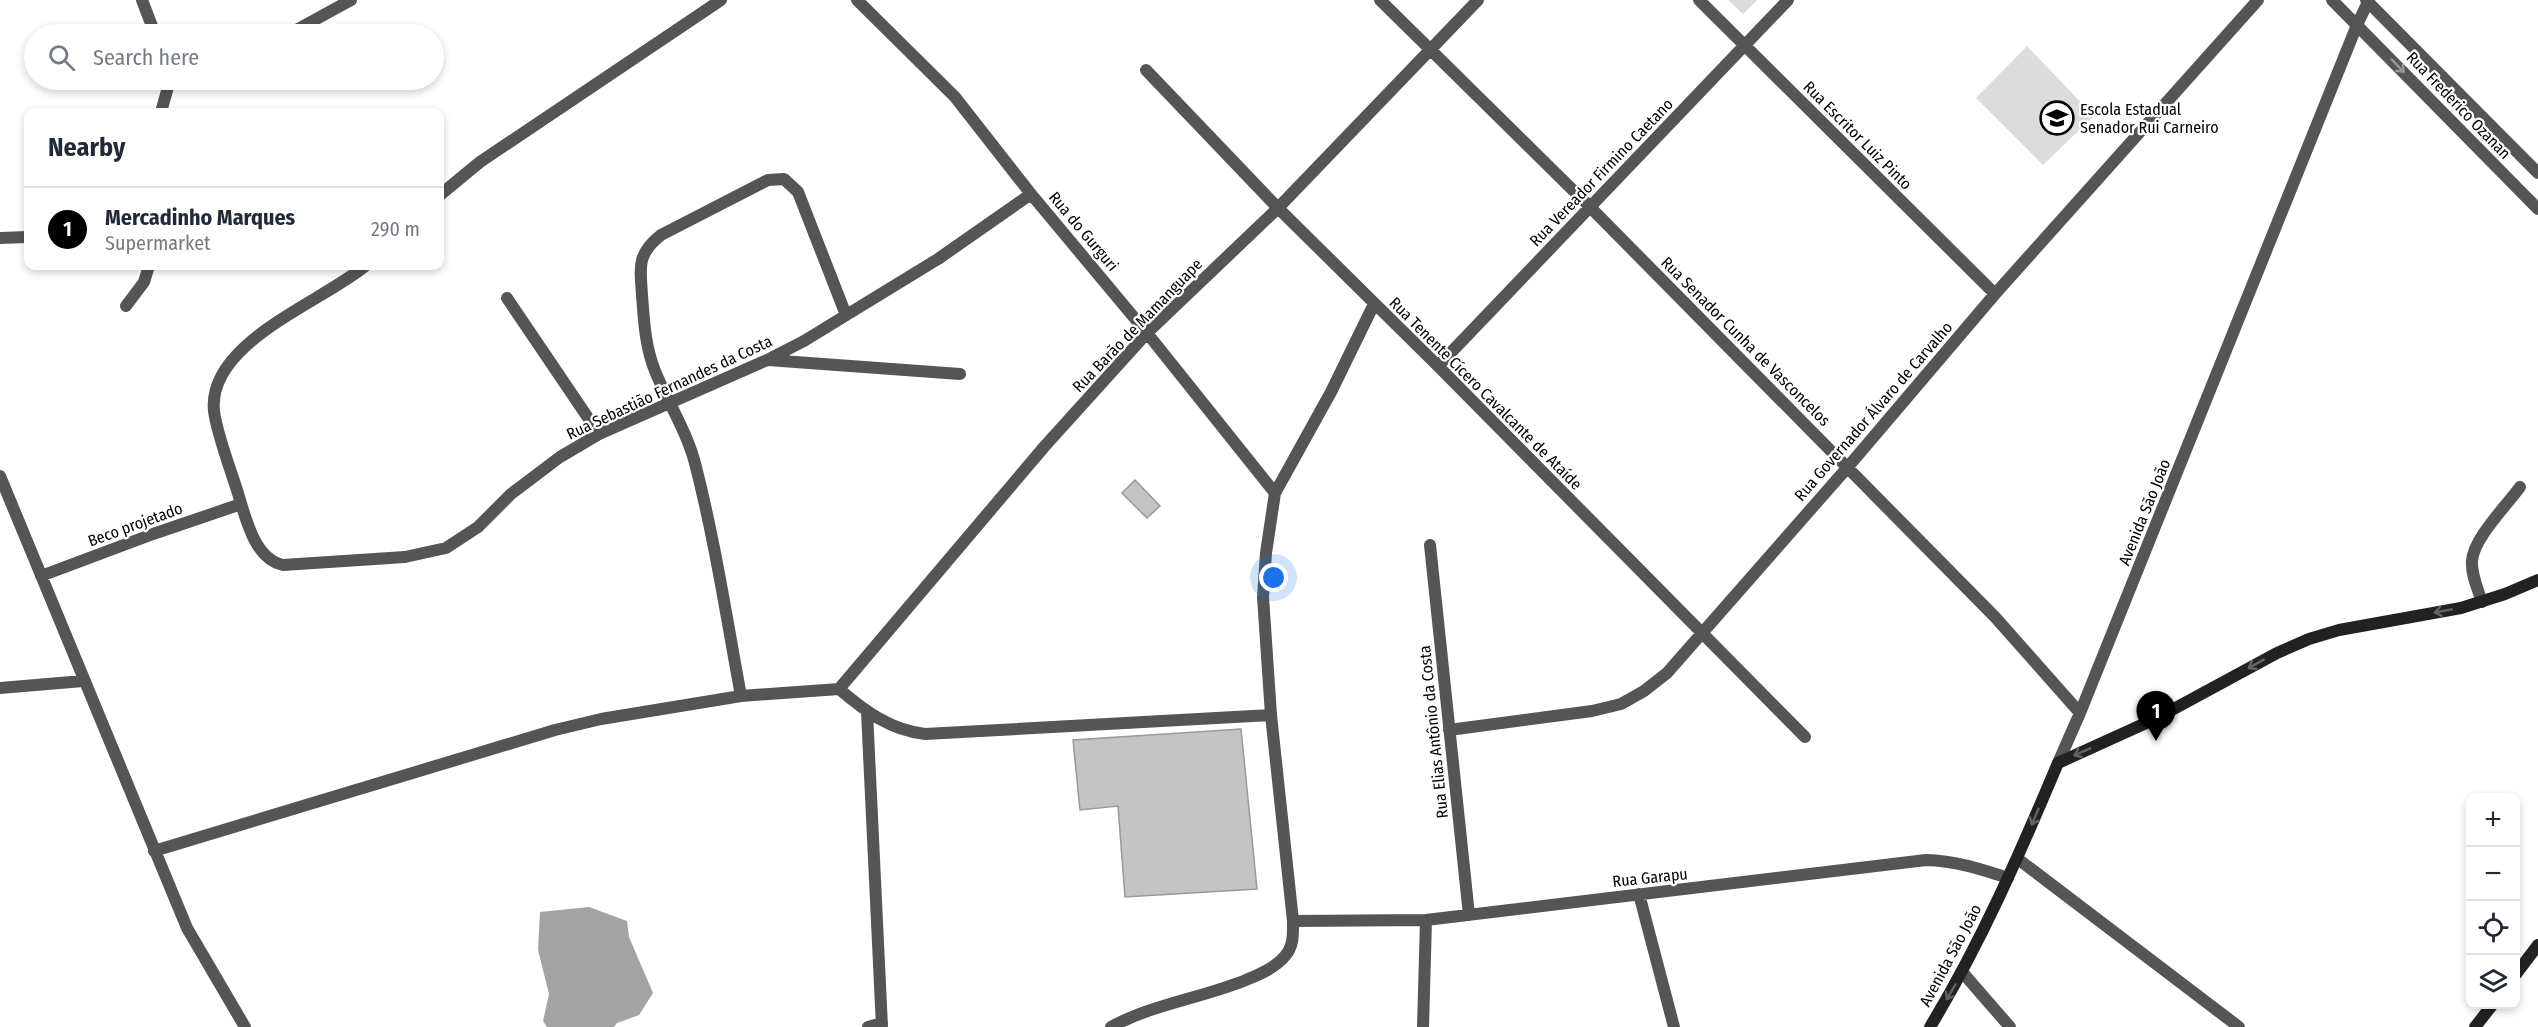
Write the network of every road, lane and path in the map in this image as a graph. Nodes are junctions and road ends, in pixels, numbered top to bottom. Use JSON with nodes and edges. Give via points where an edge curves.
{"nodes":[{"id":1,"x":142,"y":0,"type":"edge"},
{"id":2,"x":351,"y":0,"type":"edge"},
{"id":3,"x":721,"y":0,"type":"edge"},
{"id":4,"x":857,"y":0,"type":"edge"},
{"id":5,"x":1380,"y":0,"type":"edge"},
{"id":6,"x":1478,"y":0,"type":"edge"},
{"id":7,"x":1698,"y":0,"type":"edge"},
{"id":8,"x":1788,"y":0,"type":"edge"},
{"id":9,"x":2258,"y":0,"type":"edge"},
{"id":10,"x":2332,"y":0,"type":"edge"},
{"id":11,"x":2368,"y":1,"type":"edge"},
{"id":12,"x":330,"y":5,"type":"edge"},
{"id":13,"x":151,"y":24,"type":"edge"},
{"id":14,"x":303,"y":24,"type":"edge"},
{"id":15,"x":2357,"y":25,"type":"junction"},
{"id":16,"x":1744,"y":46,"type":"junction"},
{"id":17,"x":1431,"y":51,"type":"junction"},
{"id":18,"x":1146,"y":70,"type":"dead end"},
{"id":19,"x":167,"y":90,"type":"edge"},
{"id":20,"x":162,"y":108,"type":"edge"},
{"id":21,"x":2538,"y":173,"type":"edge"},
{"id":22,"x":444,"y":192,"type":"edge"},
{"id":23,"x":1031,"y":194,"type":"junction"},
{"id":24,"x":1590,"y":207,"type":"junction"},
{"id":25,"x":1278,"y":208,"type":"junction"},
{"id":26,"x":2538,"y":209,"type":"edge"},
{"id":27,"x":24,"y":237,"type":"edge"},
{"id":28,"x":0,"y":238,"type":"edge"},
{"id":29,"x":148,"y":270,"type":"edge"},
{"id":30,"x":359,"y":270,"type":"edge"},
{"id":31,"x":1995,"y":294,"type":"junction"},
{"id":32,"x":507,"y":298,"type":"dead end"},
{"id":33,"x":1374,"y":304,"type":"junction"},
{"id":34,"x":126,"y":306,"type":"dead end"},
{"id":35,"x":846,"y":315,"type":"junction"},
{"id":36,"x":1148,"y":333,"type":"junction"},
{"id":37,"x":767,"y":360,"type":"junction"},
{"id":38,"x":1438,"y":366,"type":"junction"},
{"id":39,"x":960,"y":374,"type":"dead end"},
{"id":40,"x":670,"y":404,"type":"junction"},
{"id":41,"x":599,"y":434,"type":"junction"},
{"id":42,"x":1847,"y":468,"type":"junction"},
{"id":43,"x":0,"y":476,"type":"edge"},
{"id":44,"x":2520,"y":487,"type":"dead end"},
{"id":45,"x":1275,"y":493,"type":"junction"},
{"id":46,"x":241,"y":504,"type":"junction"},
{"id":47,"x":1430,"y":544,"type":"dead end"},
{"id":48,"x":41,"y":576,"type":"junction"},
{"id":49,"x":2538,"y":580,"type":"edge"},
{"id":50,"x":2482,"y":602,"type":"junction"},
{"id":51,"x":1700,"y":634,"type":"junction"},
{"id":52,"x":83,"y":681,"type":"junction"},
{"id":53,"x":0,"y":688,"type":"edge"},
{"id":54,"x":839,"y":689,"type":"junction"},
{"id":55,"x":741,"y":696,"type":"junction"},
{"id":56,"x":867,"y":712,"type":"junction"},
{"id":57,"x":2080,"y":714,"type":"junction"},
{"id":58,"x":1271,"y":715,"type":"junction"},
{"id":59,"x":1449,"y":730,"type":"junction"},
{"id":60,"x":1805,"y":737,"type":"dead end"},
{"id":61,"x":2058,"y":763,"type":"junction"},
{"id":62,"x":154,"y":851,"type":"junction"},
{"id":63,"x":2018,"y":859,"type":"junction"},
{"id":64,"x":2008,"y":878,"type":"junction"},
{"id":65,"x":1639,"y":894,"type":"junction"},
{"id":66,"x":1469,"y":915,"type":"junction"},
{"id":67,"x":1426,"y":920,"type":"junction"},
{"id":68,"x":1293,"y":921,"type":"junction"},
{"id":69,"x":2538,"y":945,"type":"edge"},
{"id":70,"x":2520,"y":969,"type":"edge"},
{"id":71,"x":1962,"y":973,"type":"junction"},
{"id":72,"x":2490,"y":1009,"type":"edge"},
{"id":73,"x":882,"y":1025,"type":"edge"},
{"id":74,"x":245,"y":1027,"type":"edge"},
{"id":75,"x":868,"y":1027,"type":"edge"},
{"id":76,"x":1111,"y":1027,"type":"edge"},
{"id":77,"x":1423,"y":1027,"type":"edge"},
{"id":78,"x":1674,"y":1027,"type":"edge"},
{"id":79,"x":1929,"y":1027,"type":"edge"},
{"id":80,"x":2010,"y":1027,"type":"edge"},
{"id":81,"x":2239,"y":1027,"type":"edge"},
{"id":82,"x":2475,"y":1027,"type":"edge"}],
"edges":[{"from":1,"to":13,"type":"street"},
{"from":2,"to":12,"type":"street"},
{"from":3,"to":22,"type":"street","via":[[480,162]]},
{"from":4,"to":23,"type":"street","name":"Rua do Gurguri","via":[[955,97]]},
{"from":5,"to":17,"type":"street","name":"Rua Senador Cunha de Vasconcelos"},
{"from":6,"to":17,"type":"street","name":"Rua Barão de Mamanguape"},
{"from":7,"to":16,"type":"street","name":"Rua Escritor Luiz Pinto"},
{"from":8,"to":16,"type":"street","name":"Rua Vereador Firmino Caetano"},
{"from":9,"to":31,"type":"street","name":"Rua Governador Álvaro de Carvalho"},
{"from":10,"to":15,"type":"street","name":"Rua Frederico Ozanan"},
{"from":11,"to":15,"type":"street","name":"Avenida São João"},
{"from":11,"to":21,"type":"street","name":"Rua Frederico Ozanan"},
{"from":12,"to":14,"type":"street"},
{"from":15,"to":26,"type":"street","name":"Rua Frederico Ozanan","one_way":true},
{"from":15,"to":57,"type":"street","name":"Avenida São João"},
{"from":16,"to":24,"type":"street","name":"Rua Vereador Firmino Caetano"},
{"from":16,"to":31,"type":"street","name":"Rua Escritor Luiz Pinto"},
{"from":17,"to":24,"type":"street","name":"Rua Senador Cunha de Vasconcelos"},
{"from":17,"to":25,"type":"street","name":"Rua Barão de Mamanguape"},
{"from":18,"to":25,"type":"street","name":"Rua Tenente Cícero Cavalcante de Ataíde"},
{"from":19,"to":20,"type":"street"},
{"from":23,"to":35,"type":"street","name":"Rua Sebastião Fernandes da Costa"},
{"from":23,"to":36,"type":"street","name":"Rua do Gurguri"},
{"from":24,"to":38,"type":"street","name":"Rua Vereador Firmino Caetano"},
{"from":24,"to":42,"type":"street","name":"Rua Senador Cunha de Vasconcelos"},
{"from":25,"to":33,"type":"street","name":"Rua Tenente Cícero Cavalcante de Ataíde"},
{"from":25,"to":36,"type":"street","name":"Rua Barão de Mamanguape"},
{"from":27,"to":28,"type":"street"},
{"from":29,"to":34,"type":"street"},
{"from":30,"to":46,"type":"street","via":[[240,349],[218,379],[214,413]]},
{"from":31,"to":42,"type":"street","name":"Rua Governador Álvaro de Carvalho"},
{"from":32,"to":41,"type":"street"},
{"from":33,"to":38,"type":"street","name":"Rua Tenente Cícero Cavalcante de Ataíde"},
{"from":33,"to":45,"type":"street"},
{"from":35,"to":37,"type":"street","name":"Rua Sebastião Fernandes da Costa"},
{"from":35,"to":40,"type":"street","via":[[798,192],[784,178],[768,180],[662,235],[643,253],[640,263],[644,328],[654,369]]},
{"from":36,"to":45,"type":"street","name":"Rua do Gurguri"},
{"from":36,"to":54,"type":"street","name":"Rua Barão de Mamanguape","via":[[1036,456]]},
{"from":37,"to":39,"type":"street"},
{"from":37,"to":40,"type":"street","name":"Rua Sebastião Fernandes da Costa"},
{"from":38,"to":51,"type":"street","name":"Rua Tenente Cícero Cavalcante de Ataíde"},
{"from":40,"to":41,"type":"street","name":"Rua Sebastião Fernandes da Costa"},
{"from":40,"to":55,"type":"street","via":[[696,467]]},
{"from":41,"to":46,"type":"street","name":"Rua Sebastião Fernandes da Costa","via":[[534,474],[478,527],[446,548],[405,558],[274,563],[260,549]]},
{"from":42,"to":51,"type":"street","name":"Rua Governador Álvaro de Carvalho"},
{"from":42,"to":57,"type":"street","name":"Rua Senador Cunha de Vasconcelos","via":[[1995,617]]},
{"from":43,"to":48,"type":"street"},
{"from":44,"to":50,"type":"street","via":[[2473,552]]},
{"from":45,"to":58,"type":"street","via":[[1263,597]]},
{"from":46,"to":48,"type":"street","name":"Beco projetado"},
{"from":47,"to":59,"type":"street","name":"Rua Elias Antônio da Costa"},
{"from":48,"to":52,"type":"street"},
{"from":49,"to":50,"type":"main road"},
{"from":50,"to":61,"type":"main road","one_way":true,"via":[[2309,639],[2277,652],[2157,718]]},
{"from":51,"to":59,"type":"street","name":"Rua Governador Álvaro de Carvalho","via":[[1666,673],[1621,704]]},
{"from":51,"to":60,"type":"street","name":"Rua Tenente Cícero Cavalcante de Ataíde"},
{"from":52,"to":53,"type":"street"},
{"from":52,"to":62,"type":"street"},
{"from":54,"to":55,"type":"street"},
{"from":54,"to":56,"type":"street"},
{"from":55,"to":62,"type":"street","via":[[555,730]]},
{"from":56,"to":58,"type":"street","via":[[906,732],[946,734]]},
{"from":56,"to":73,"type":"street"},
{"from":57,"to":61,"type":"street","name":"Avenida São João"},
{"from":58,"to":68,"type":"street"},
{"from":59,"to":66,"type":"street","name":"Rua Elias Antônio da Costa"},
{"from":61,"to":63,"type":"main road","name":"Avenida São João","one_way":true},
{"from":62,"to":74,"type":"street","via":[[187,928]]},
{"from":63,"to":64,"type":"main road","name":"Avenida São João"},
{"from":63,"to":81,"type":"street"},
{"from":64,"to":65,"type":"street","name":"Rua Garapu","via":[[1947,860],[1926,860]]},
{"from":64,"to":71,"type":"main road","name":"Avenida São João"},
{"from":65,"to":66,"type":"street","name":"Rua Garapu"},
{"from":65,"to":78,"type":"street"},
{"from":66,"to":67,"type":"street","name":"Rua Garapu"},
{"from":67,"to":68,"type":"street","name":"Rua Garapu"},
{"from":67,"to":77,"type":"street"},
{"from":68,"to":76,"type":"street","via":[[1293,939],[1287,955],[1266,971]]},
{"from":69,"to":70,"type":"main road"},
{"from":71,"to":79,"type":"main road","name":"Avenida São João","one_way":true},
{"from":71,"to":80,"type":"street"},
{"from":72,"to":82,"type":"main road"},
{"from":73,"to":75,"type":"street"}]}
